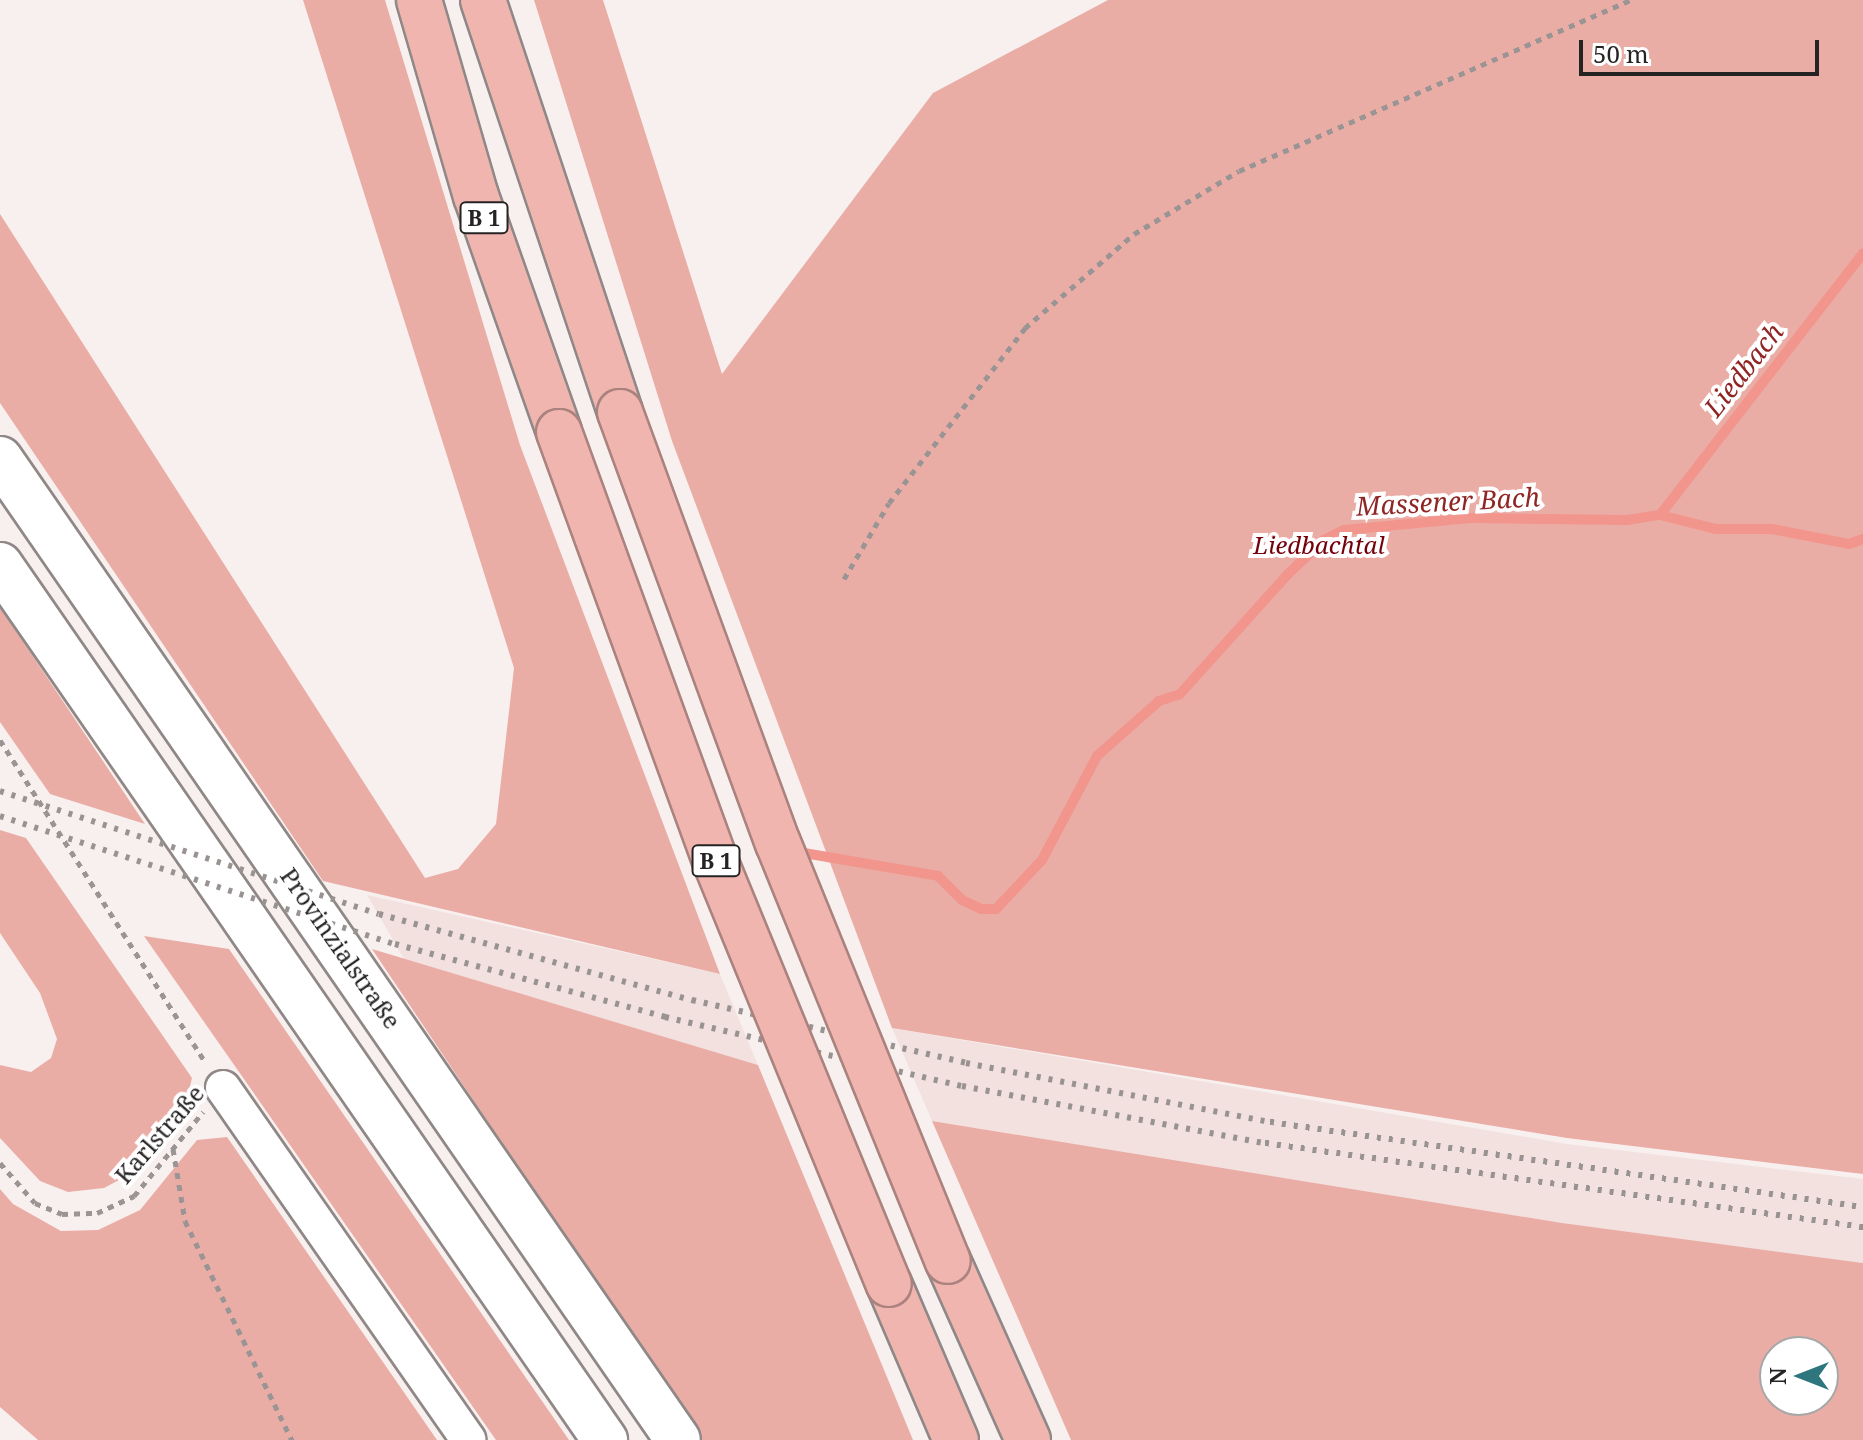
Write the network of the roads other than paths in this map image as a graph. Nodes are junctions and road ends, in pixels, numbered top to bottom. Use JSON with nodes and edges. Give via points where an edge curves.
{"nodes":[{"id":1,"x":419,"y":0,"type":"edge"},
{"id":2,"x":483,"y":0,"type":"edge"},
{"id":3,"x":0,"y":459,"type":"edge"},
{"id":4,"x":0,"y":565,"type":"edge"},
{"id":5,"x":223,"y":1088,"type":"road end"},
{"id":6,"x":469,"y":1440,"type":"edge"},
{"id":7,"x":605,"y":1440,"type":"edge"},
{"id":8,"x":678,"y":1440,"type":"edge"},
{"id":9,"x":956,"y":1440,"type":"edge"},
{"id":10,"x":1028,"y":1440,"type":"edge"}],
"edges":[{"from":1,"to":9,"type":"highway","number":"B 1","bridge":true,"via":[[476,196],[716,863]]},
{"from":2,"to":10,"type":"highway","number":"B 1","bridge":true,"via":[[620,412],[778,843],[948,1261]]},
{"from":3,"to":8,"type":"main road","name":"Provinzialstraße"},
{"from":4,"to":7,"type":"main road"},
{"from":5,"to":6,"type":"street"}]}
